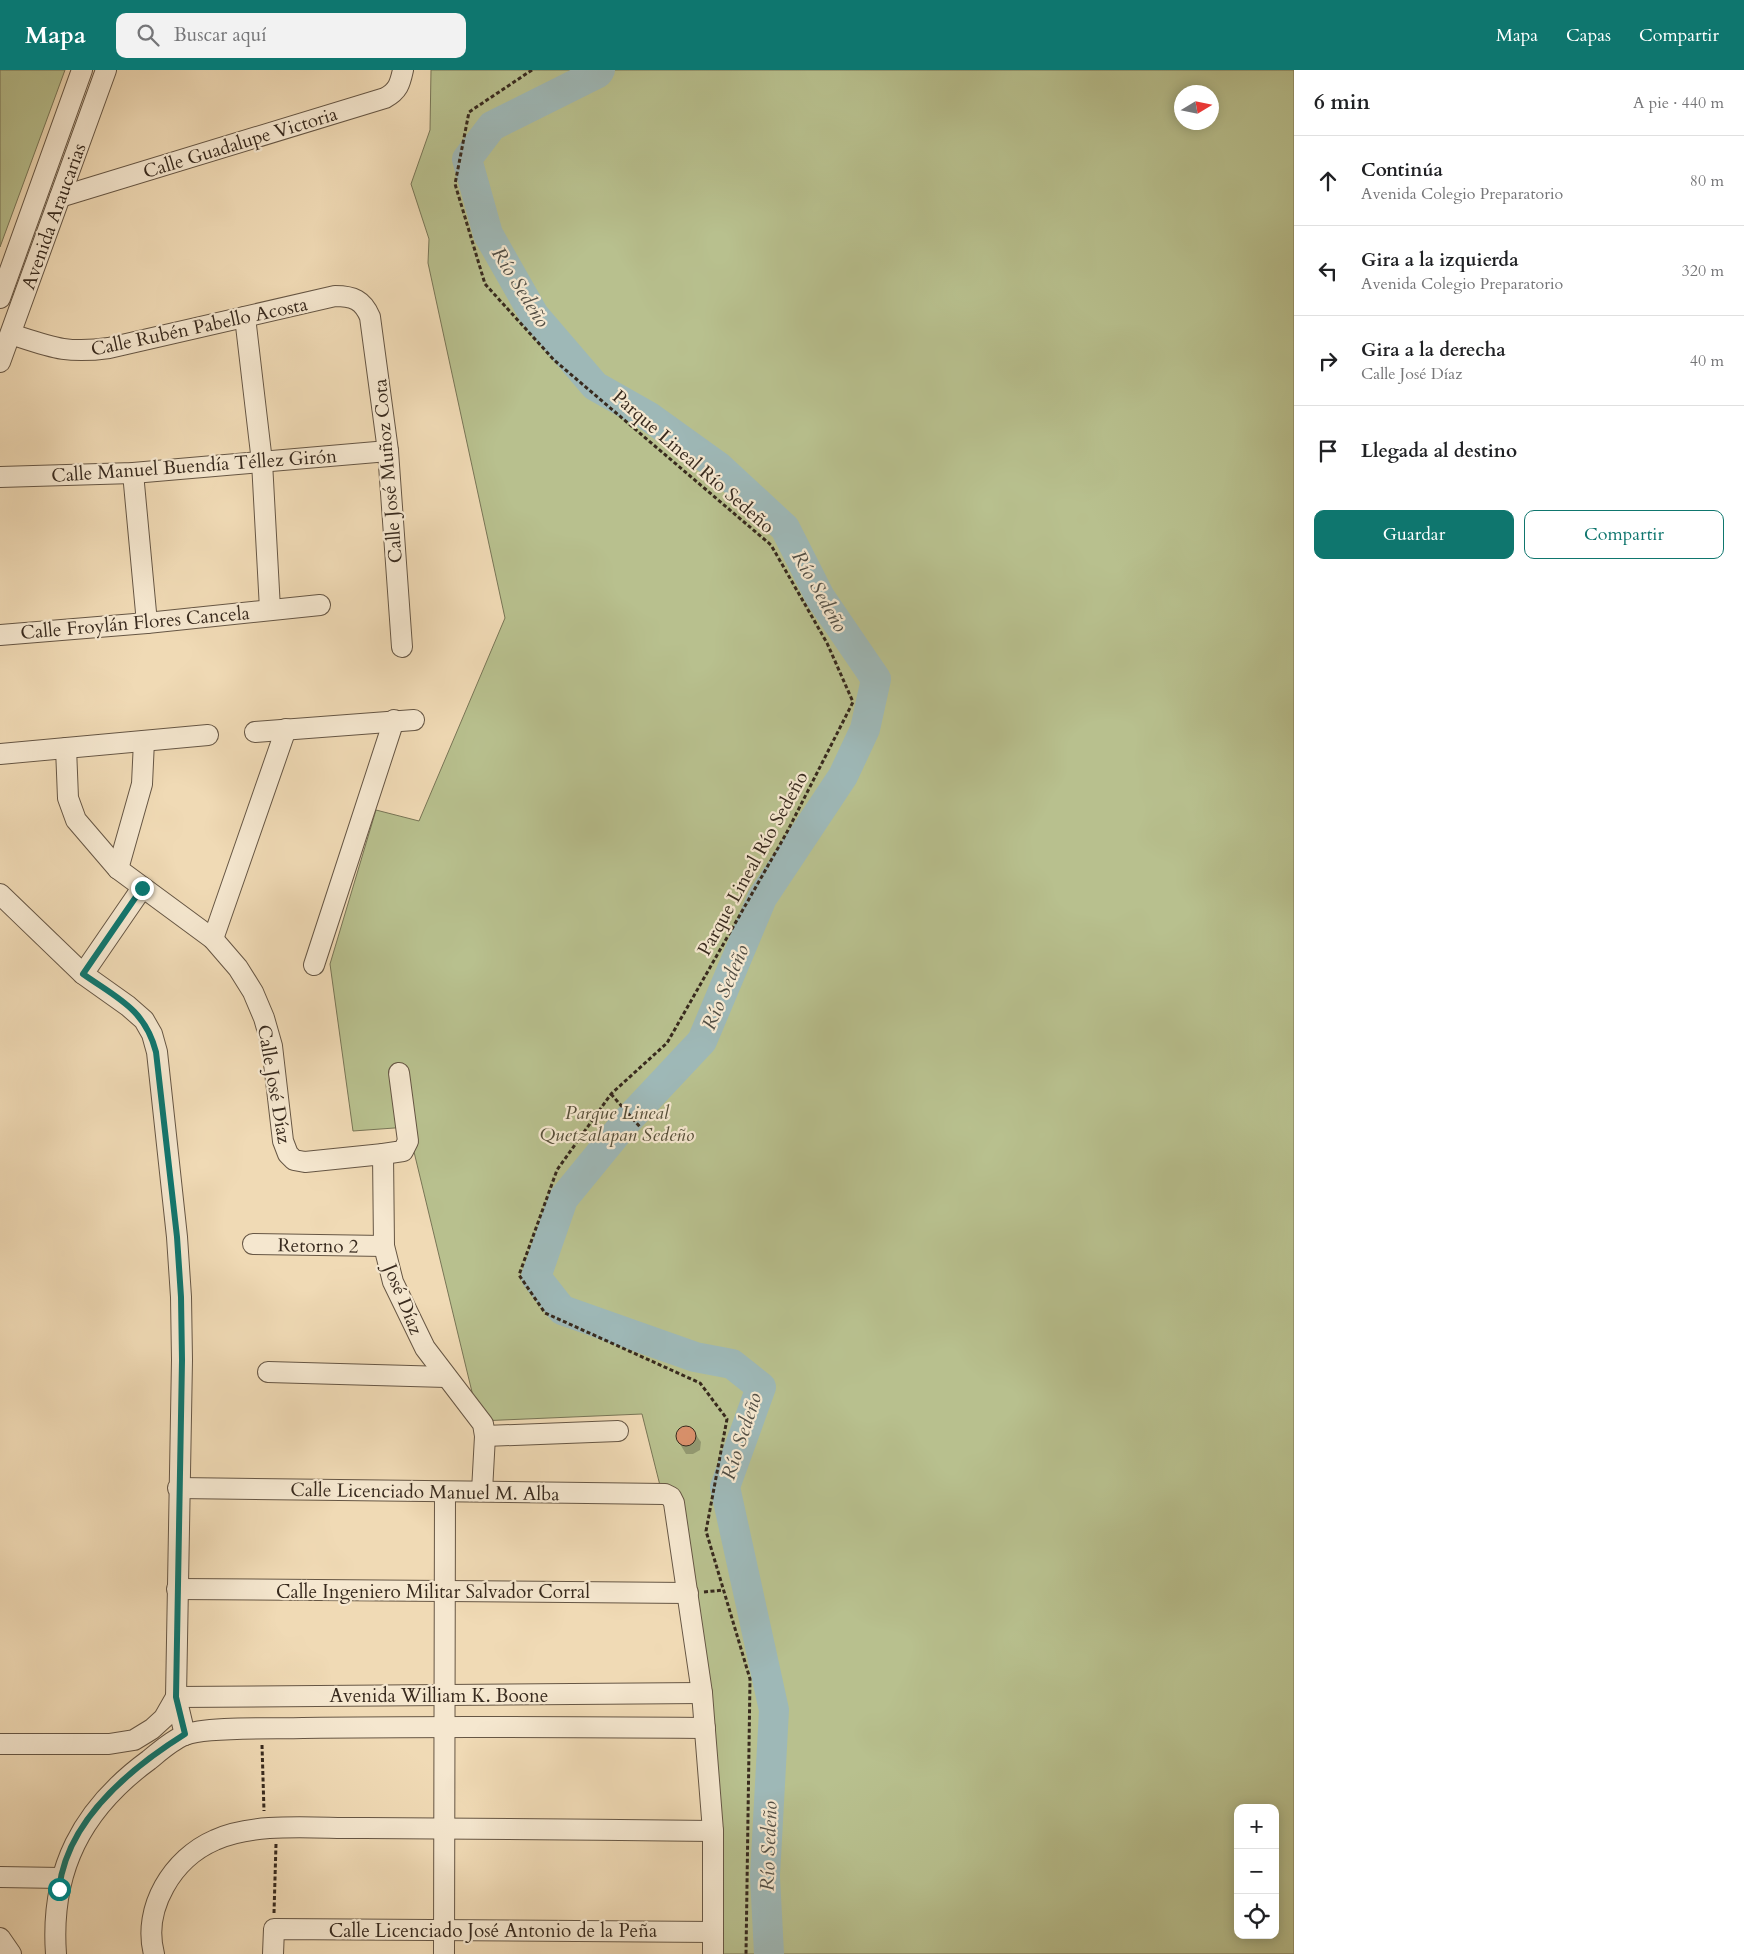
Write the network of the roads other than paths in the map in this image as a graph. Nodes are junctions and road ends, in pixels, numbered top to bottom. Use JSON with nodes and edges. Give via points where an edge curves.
{"nodes":[{"id":1,"x":82,"y":70,"type":"edge"},
{"id":2,"x":106,"y":70,"type":"edge"},
{"id":3,"x":403,"y":70,"type":"edge"},
{"id":4,"x":60,"y":197,"type":"junction"},
{"id":5,"x":0,"y":298,"type":"edge"},
{"id":6,"x":358,"y":300,"type":"joint"},
{"id":7,"x":245,"y":317,"type":"junction"},
{"id":8,"x":11,"y":334,"type":"junction"},
{"id":9,"x":0,"y":362,"type":"edge"},
{"id":10,"x":388,"y":451,"type":"junction"},
{"id":11,"x":262,"y":462,"type":"junction"},
{"id":12,"x":133,"y":473,"type":"junction"},
{"id":13,"x":0,"y":477,"type":"edge"},
{"id":14,"x":320,"y":605,"type":"dead end"},
{"id":15,"x":270,"y":609,"type":"junction"},
{"id":16,"x":147,"y":623,"type":"junction"},
{"id":17,"x":0,"y":635,"type":"edge"},
{"id":18,"x":402,"y":647,"type":"dead end"},
{"id":19,"x":286,"y":729,"type":"junction"},
{"id":20,"x":255,"y":732,"type":"dead end"},
{"id":21,"x":208,"y":735,"type":"dead end"},
{"id":22,"x":144,"y":741,"type":"junction"},
{"id":23,"x":66,"y":748,"type":"junction"},
{"id":24,"x":0,"y":754,"type":"edge"},
{"id":25,"x":118,"y":869,"type":"junction"},
{"id":26,"x":142,"y":888,"type":"junction"},
{"id":27,"x":0,"y":894,"type":"edge"},
{"id":28,"x":213,"y":939,"type":"junction"},
{"id":29,"x":314,"y":965,"type":"dead end"},
{"id":30,"x":83,"y":974,"type":"junction"},
{"id":31,"x":398,"y":1073,"type":"dead end"},
{"id":32,"x":383,"y":1154,"type":"junction"},
{"id":33,"x":253,"y":1244,"type":"dead end"},
{"id":34,"x":384,"y":1246,"type":"junction"},
{"id":35,"x":268,"y":1372,"type":"dead end"},
{"id":36,"x":446,"y":1378,"type":"junction"},
{"id":37,"x":618,"y":1431,"type":"dead end"},
{"id":38,"x":485,"y":1436,"type":"junction"},
{"id":39,"x":178,"y":1488,"type":"junction"},
{"id":40,"x":482,"y":1491,"type":"junction"},
{"id":41,"x":445,"y":1492,"type":"junction"},
{"id":42,"x":177,"y":1589,"type":"junction"},
{"id":43,"x":446,"y":1591,"type":"junction"},
{"id":44,"x":688,"y":1593,"type":"junction"},
{"id":45,"x":702,"y":1693,"type":"junction"},
{"id":46,"x":445,"y":1695,"type":"junction"},
{"id":47,"x":176,"y":1697,"type":"junction"},
{"id":48,"x":446,"y":1726,"type":"junction"},
{"id":49,"x":705,"y":1728,"type":"junction"},
{"id":50,"x":185,"y":1734,"type":"junction"},
{"id":51,"x":0,"y":1744,"type":"edge"},
{"id":52,"x":109,"y":1744,"type":"junction"},
{"id":53,"x":131,"y":1773,"type":"junction"},
{"id":54,"x":446,"y":1828,"type":"junction"},
{"id":55,"x":713,"y":1831,"type":"junction"},
{"id":56,"x":0,"y":1877,"type":"edge"},
{"id":57,"x":61,"y":1878,"type":"junction"},
{"id":58,"x":444,"y":1930,"type":"junction"},
{"id":59,"x":713,"y":1932,"type":"junction"},
{"id":60,"x":0,"y":1938,"type":"edge"},
{"id":61,"x":11,"y":1954,"type":"edge"},
{"id":62,"x":56,"y":1954,"type":"edge"},
{"id":63,"x":154,"y":1954,"type":"edge"},
{"id":64,"x":273,"y":1954,"type":"edge"},
{"id":65,"x":444,"y":1954,"type":"edge"},
{"id":66,"x":713,"y":1954,"type":"edge"}],
"edges":[{"from":1,"to":5,"type":"street","name":"Avenida Araucarias"},
{"from":2,"to":4,"type":"street","name":"Avenida Araucarias"},
{"from":3,"to":4,"type":"street","name":"Calle Guadalupe Victoria","via":[[400,86],[385,98]]},
{"from":4,"to":8,"type":"street","name":"Avenida Araucarias"},
{"from":6,"to":7,"type":"street","name":"Calle Rubén Pabello Acosta","via":[[335,296]]},
{"from":6,"to":10,"type":"street","name":"Calle José Muñoz Cota","via":[[370,317]]},
{"from":7,"to":8,"type":"street","name":"Calle Rubén Pabello Acosta","via":[[83,352],[58,350]]},
{"from":7,"to":11,"type":"street"},
{"from":8,"to":9,"type":"street","name":"Avenida Araucarias"},
{"from":10,"to":11,"type":"street","name":"Calle Manuel Buendía Téllez Girón"},
{"from":10,"to":18,"type":"street","name":"Calle José Muñoz Cota"},
{"from":11,"to":12,"type":"street","name":"Calle Manuel Buendía Téllez Girón"},
{"from":11,"to":15,"type":"street"},
{"from":12,"to":13,"type":"street","name":"Calle Manuel Buendía Téllez Girón"},
{"from":12,"to":16,"type":"street"},
{"from":14,"to":15,"type":"street","name":"Calle Froylán Flores Cancela"},
{"from":15,"to":16,"type":"street","name":"Calle Froylán Flores Cancela"},
{"from":16,"to":17,"type":"street","name":"Calle Froylán Flores Cancela"},
{"from":19,"to":20,"type":"street"},
{"from":19,"to":28,"type":"street"},
{"from":19,"to":29,"type":"street","via":[[404,720]]},
{"from":21,"to":22,"type":"street"},
{"from":22,"to":23,"type":"street"},
{"from":22,"to":25,"type":"street","via":[[142,784]]},
{"from":23,"to":24,"type":"street"},
{"from":23,"to":25,"type":"street","name":"Calle José Díaz","via":[[70,809]]},
{"from":25,"to":26,"type":"street","name":"Calle José Díaz"},
{"from":26,"to":28,"type":"street","name":"Calle José Díaz"},
{"from":26,"to":30,"type":"street"},
{"from":27,"to":30,"type":"street"},
{"from":28,"to":32,"type":"street","name":"Calle José Díaz","via":[[248,984],[264,1018],[272,1046],[280,1132],[288,1154],[294,1160],[305,1162]]},
{"from":30,"to":39,"type":"street","via":[[144,1020],[152,1034],[156,1052],[181,1297]]},
{"from":31,"to":32,"type":"street","via":[[408,1141],[403,1151]]},
{"from":32,"to":34,"type":"street","name":"José Díaz"},
{"from":33,"to":34,"type":"street","name":"Retorno 2"},
{"from":34,"to":36,"type":"street","name":"José Díaz","via":[[401,1303],[425,1348]]},
{"from":35,"to":36,"type":"street"},
{"from":36,"to":38,"type":"street","name":"José Díaz","via":[[476,1413],[483,1424]]},
{"from":37,"to":38,"type":"street"},
{"from":38,"to":40,"type":"street","name":"José Díaz"},
{"from":39,"to":41,"type":"street","name":"Calle Licenciado Manuel M. Alba"},
{"from":39,"to":42,"type":"street"},
{"from":40,"to":41,"type":"street","name":"Calle Licenciado Manuel M. Alba"},
{"from":40,"to":44,"type":"street","name":"Calle Licenciado Manuel M. Alba","via":[[665,1494],[674,1504]]},
{"from":41,"to":43,"type":"street"},
{"from":42,"to":43,"type":"street","name":"Calle Ingeniero Militar Salvador Corral"},
{"from":42,"to":47,"type":"street"},
{"from":43,"to":44,"type":"street","name":"Calle Ingeniero Militar Salvador Corral"},
{"from":43,"to":46,"type":"street"},
{"from":44,"to":45,"type":"street"},
{"from":45,"to":46,"type":"street","name":"Avenida William K. Boone"},
{"from":45,"to":49,"type":"street"},
{"from":46,"to":47,"type":"street","name":"Avenida William K. Boone"},
{"from":46,"to":48,"type":"street"},
{"from":47,"to":50,"type":"street"},
{"from":47,"to":52,"type":"street","via":[[164,1718],[152,1729],[134,1740]]},
{"from":48,"to":49,"type":"street","name":"Avenida William K. Boone"},
{"from":48,"to":50,"type":"street","name":"Avenida William K. Boone","via":[[261,1729]]},
{"from":48,"to":54,"type":"street"},
{"from":49,"to":55,"type":"street"},
{"from":50,"to":53,"type":"street"},
{"from":51,"to":52,"type":"street"},
{"from":52,"to":53,"type":"street"},
{"from":53,"to":57,"type":"street","via":[[103,1800],[84,1826]]},
{"from":54,"to":55,"type":"street"},
{"from":54,"to":58,"type":"street"},
{"from":54,"to":63,"type":"street","via":[[271,1829],[216,1839],[194,1851],[173,1872],[158,1898],[153,1920]]},
{"from":55,"to":59,"type":"street"},
{"from":56,"to":57,"type":"street"},
{"from":57,"to":62,"type":"street"},
{"from":58,"to":59,"type":"street","name":"Calle Licenciado José Antonio de la Peña"},
{"from":58,"to":64,"type":"street","name":"Calle Licenciado José Antonio de la Peña","via":[[274,1929]]},
{"from":58,"to":65,"type":"street"},
{"from":59,"to":66,"type":"street"},
{"from":60,"to":61,"type":"street"}]}
